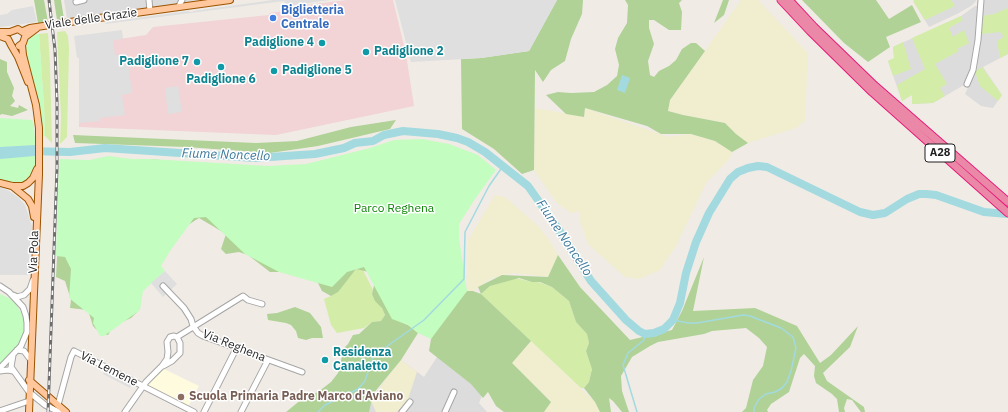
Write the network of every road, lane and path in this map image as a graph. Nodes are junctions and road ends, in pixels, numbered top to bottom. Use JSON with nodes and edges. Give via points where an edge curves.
{"nodes":[{"id":1,"x":84,"y":0,"type":"edge"},
{"id":2,"x":149,"y":0,"type":"edge"},
{"id":3,"x":182,"y":0,"type":"edge"},
{"id":4,"x":230,"y":0,"type":"edge"},
{"id":5,"x":782,"y":0,"type":"edge"},
{"id":6,"x":789,"y":0,"type":"edge"},
{"id":7,"x":981,"y":0,"type":"edge"},
{"id":8,"x":76,"y":2,"type":"dead end"},
{"id":9,"x":179,"y":6,"type":"junction"},
{"id":10,"x":150,"y":11,"type":"junction"},
{"id":11,"x":0,"y":32,"type":"edge"},
{"id":12,"x":10,"y":32,"type":"junction"},
{"id":13,"x":24,"y":34,"type":"junction"},
{"id":14,"x":0,"y":36,"type":"edge"},
{"id":15,"x":10,"y":42,"type":"junction"},
{"id":16,"x":22,"y":45,"type":"junction"},
{"id":17,"x":967,"y":84,"type":"dead end"},
{"id":18,"x":874,"y":89,"type":"junction"},
{"id":19,"x":33,"y":92,"type":"junction"},
{"id":20,"x":38,"y":165,"type":"junction"},
{"id":21,"x":0,"y":182,"type":"edge"},
{"id":22,"x":12,"y":186,"type":"junction"},
{"id":23,"x":1008,"y":202,"type":"edge"},
{"id":24,"x":1008,"y":213,"type":"edge"},
{"id":25,"x":36,"y":225,"type":"junction"},
{"id":26,"x":33,"y":279,"type":"junction"},
{"id":27,"x":0,"y":286,"type":"edge"},
{"id":28,"x":163,"y":286,"type":"dead end"},
{"id":29,"x":8,"y":292,"type":"junction"},
{"id":30,"x":262,"y":304,"type":"dead end"},
{"id":31,"x":193,"y":326,"type":"junction"},
{"id":32,"x":177,"y":337,"type":"junction"},
{"id":33,"x":236,"y":349,"type":"junction"},
{"id":34,"x":15,"y":352,"type":"junction"},
{"id":35,"x":30,"y":359,"type":"junction"},
{"id":36,"x":268,"y":360,"type":"junction"},
{"id":37,"x":162,"y":366,"type":"junction"},
{"id":38,"x":0,"y":368,"type":"edge"},
{"id":39,"x":0,"y":371,"type":"edge"},
{"id":40,"x":13,"y":371,"type":"junction"},
{"id":41,"x":302,"y":372,"type":"dead end"},
{"id":42,"x":29,"y":380,"type":"junction"},
{"id":43,"x":143,"y":386,"type":"junction"},
{"id":44,"x":29,"y":392,"type":"junction"},
{"id":45,"x":454,"y":392,"type":"dead end"},
{"id":46,"x":29,"y":401,"type":"junction"},
{"id":47,"x":410,"y":402,"type":"dead end"},
{"id":48,"x":58,"y":409,"type":"edge"},
{"id":49,"x":0,"y":411,"type":"edge"},
{"id":50,"x":29,"y":412,"type":"edge"},
{"id":51,"x":66,"y":412,"type":"edge"},
{"id":52,"x":125,"y":412,"type":"edge"},
{"id":53,"x":194,"y":412,"type":"edge"},
{"id":54,"x":204,"y":412,"type":"edge"},
{"id":55,"x":241,"y":412,"type":"edge"},
{"id":56,"x":402,"y":412,"type":"edge"},
{"id":57,"x":446,"y":412,"type":"edge"}],
"edges":[{"from":1,"to":8,"type":"street"},
{"from":2,"to":10,"type":"street"},
{"from":3,"to":9,"type":"street"},
{"from":4,"to":9,"type":"main road","name":"Viale delle Grazie"},
{"from":5,"to":18,"type":"highway","number":"A28","via":[[810,31]]},
{"from":6,"to":18,"type":"highway","number":"A28"},
{"from":7,"to":17,"type":"street","via":[[978,40],[973,70]]},
{"from":9,"to":10,"type":"main road","name":"Viale delle Grazie"},
{"from":10,"to":13,"type":"main road","name":"Viale delle Grazie","via":[[30,28]]},
{"from":11,"to":12,"type":"main road","name":"Viale delle Grazie"},
{"from":12,"to":13,"type":"main road","name":"Viale delle Grazie","via":[[15,29]]},
{"from":12,"to":15,"type":"main road"},
{"from":13,"to":16,"type":"main road","via":[[25,41]]},
{"from":14,"to":15,"type":"main road"},
{"from":15,"to":16,"type":"main road","via":[[17,46]]},
{"from":15,"to":19,"type":"main road","name":"Via Pola"},
{"from":16,"to":19,"type":"main road","name":"Via Pola"},
{"from":18,"to":23,"type":"highway","number":"A28"},
{"from":18,"to":24,"type":"highway","number":"A28"},
{"from":19,"to":20,"type":"main road","name":"Via Pola","via":[[39,128]]},
{"from":20,"to":22,"type":"main road","via":[[28,183],[23,186]]},
{"from":20,"to":25,"type":"main road","name":"Via Pola"},
{"from":21,"to":22,"type":"main road"},
{"from":22,"to":25,"type":"main road","via":[[30,202]]},
{"from":25,"to":26,"type":"main road","name":"Via Pola"},
{"from":26,"to":29,"type":"street","via":[[30,289],[24,295],[17,297]]},
{"from":26,"to":35,"type":"main road","name":"Via Pola"},
{"from":27,"to":29,"type":"street"},
{"from":28,"to":31,"type":"street","name":"Via Reghena","via":[[184,308]]},
{"from":29,"to":34,"type":"street","via":[[23,307],[26,316],[27,332],[24,342]]},
{"from":30,"to":31,"type":"street","via":[[243,296]]},
{"from":31,"to":32,"type":"street"},
{"from":31,"to":33,"type":"street","name":"Via Reghena","via":[[203,336]]},
{"from":32,"to":37,"type":"street","via":[[172,336],[168,339],[168,352]]},
{"from":32,"to":37,"type":"street","via":[[180,353]]},
{"from":33,"to":36,"type":"street","name":"Via Reghena"},
{"from":33,"to":54,"type":"street"},
{"from":34,"to":35,"type":"street","via":[[24,351]]},
{"from":34,"to":38,"type":"street"},
{"from":34,"to":40,"type":"street","via":[[10,364]]},
{"from":35,"to":42,"type":"main road","name":"Via Pola"},
{"from":36,"to":41,"type":"street","name":"Via Reghena"},
{"from":36,"to":55,"type":"street"},
{"from":37,"to":43,"type":"street"},
{"from":39,"to":40,"type":"street"},
{"from":40,"to":44,"type":"street"},
{"from":42,"to":44,"type":"main road","name":"Via Pola"},
{"from":42,"to":48,"type":"main road"},
{"from":43,"to":48,"type":"street","name":"Via Lemene","via":[[74,351]]},
{"from":43,"to":52,"type":"street"},
{"from":43,"to":53,"type":"street","name":"Via Lemene"},
{"from":44,"to":46,"type":"main road","name":"Via Pola"},
{"from":44,"to":48,"type":"street","via":[[45,405]]},
{"from":45,"to":57,"type":"street"},
{"from":46,"to":49,"type":"street"},
{"from":46,"to":50,"type":"main road","name":"Via Pola"},
{"from":47,"to":56,"type":"street"},
{"from":48,"to":51,"type":"main road"}]}
